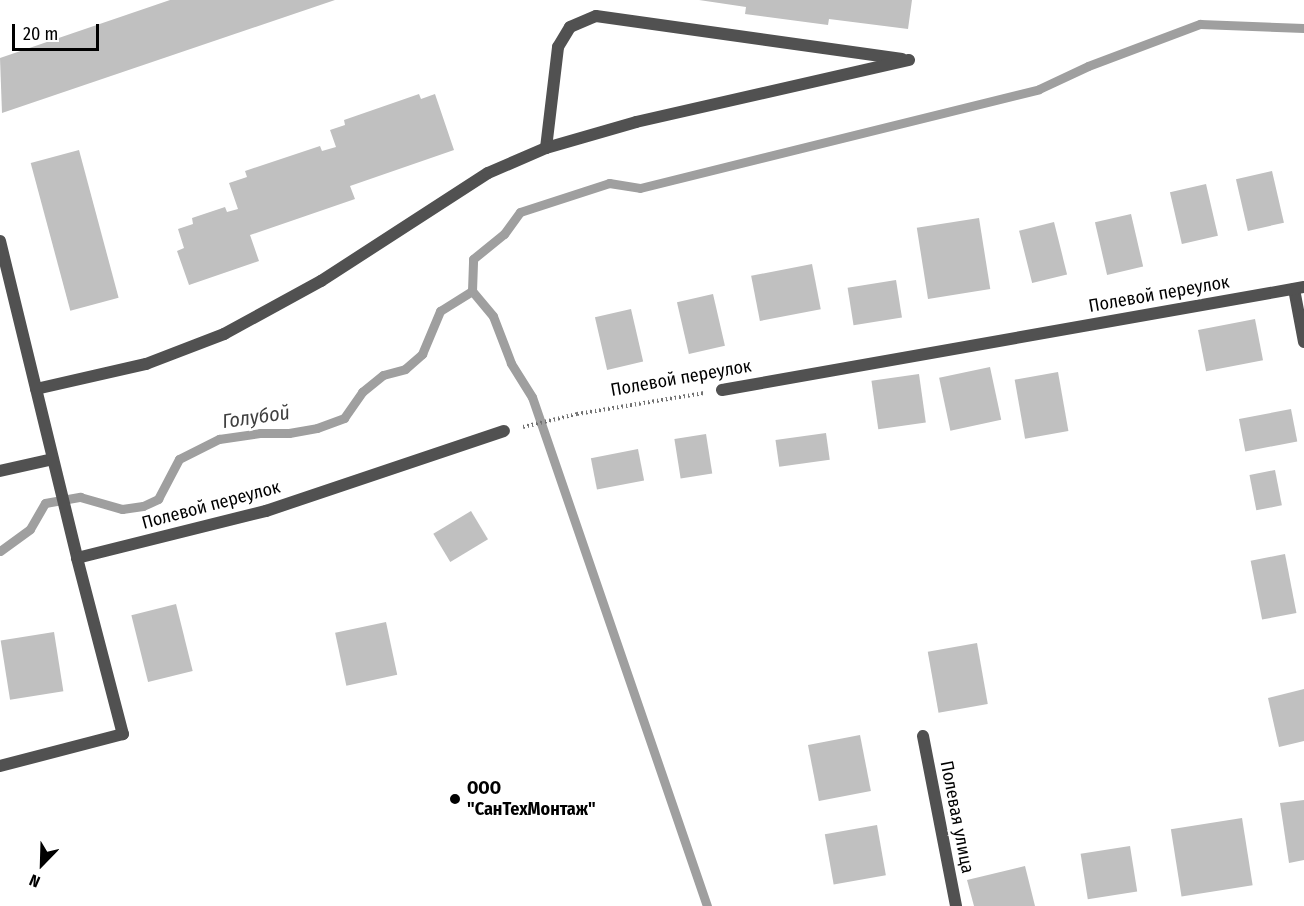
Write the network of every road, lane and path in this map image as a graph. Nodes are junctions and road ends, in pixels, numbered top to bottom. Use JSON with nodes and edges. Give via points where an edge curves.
{"nodes":[{"id":1,"x":546,"y":148,"type":"junction"},
{"id":2,"x":0,"y":241,"type":"edge"},
{"id":3,"x":1299,"y":288,"type":"edge"},
{"id":4,"x":1304,"y":342,"type":"edge"},
{"id":5,"x":36,"y":389,"type":"junction"},
{"id":6,"x":722,"y":390,"type":"joint"},
{"id":7,"x":504,"y":431,"type":"joint"},
{"id":8,"x":53,"y":459,"type":"junction"},
{"id":9,"x":0,"y":471,"type":"edge"},
{"id":10,"x":77,"y":558,"type":"junction"},
{"id":11,"x":923,"y":736,"type":"dead end"},
{"id":12,"x":0,"y":766,"type":"edge"},
{"id":13,"x":956,"y":906,"type":"edge"}],
"edges":[{"from":1,"to":1,"type":"street","via":[[636,122],[909,60],[596,16],[570,27],[558,47]]},
{"from":1,"to":5,"type":"street","via":[[488,173],[321,281],[224,334],[146,364]]},
{"from":2,"to":5,"type":"street"},
{"from":3,"to":4,"type":"street"},
{"from":3,"to":6,"type":"street","name":"Полевой переулок"},
{"from":5,"to":8,"type":"street"},
{"from":6,"to":7,"type":"path","name":"Полевой переулок","via":[[577,414]]},
{"from":7,"to":10,"type":"street","name":"Полевой переулок","via":[[266,510]]},
{"from":8,"to":9,"type":"street"},
{"from":8,"to":10,"type":"street"},
{"from":10,"to":12,"type":"street","via":[[123,734]]},
{"from":11,"to":13,"type":"street","name":"Полевая улица"}]}
